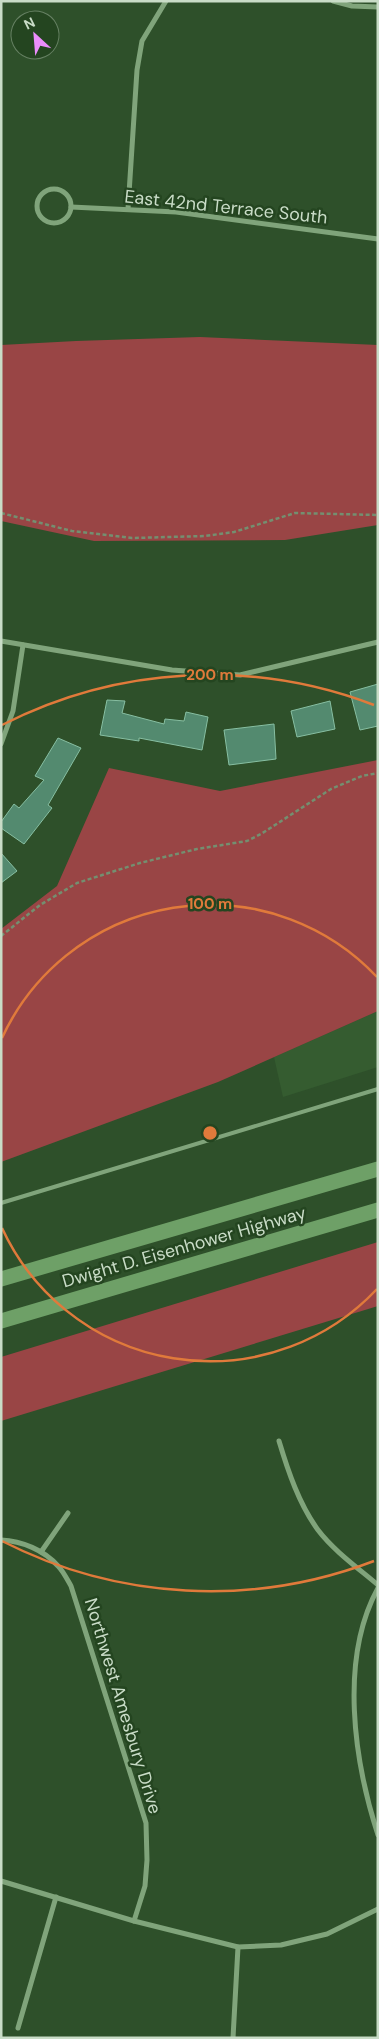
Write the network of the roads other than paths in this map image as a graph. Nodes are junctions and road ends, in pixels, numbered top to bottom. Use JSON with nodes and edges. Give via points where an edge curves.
{"nodes":[{"id":1,"x":166,"y":1,"type":"edge"},
{"id":2,"x":333,"y":1,"type":"edge"},
{"id":3,"x":378,"y":8,"type":"edge"},
{"id":4,"x":71,"y":208,"type":"junction"},
{"id":5,"x":128,"y":209,"type":"junction"},
{"id":6,"x":378,"y":239,"type":"edge"},
{"id":7,"x":1,"y":641,"type":"edge"},
{"id":8,"x":378,"y":642,"type":"edge"},
{"id":9,"x":23,"y":645,"type":"junction"},
{"id":10,"x":1,"y":744,"type":"edge"},
{"id":11,"x":378,"y":1089,"type":"edge"},
{"id":12,"x":378,"y":1169,"type":"edge"},
{"id":13,"x":1,"y":1203,"type":"edge"},
{"id":14,"x":378,"y":1210,"type":"edge"},
{"id":15,"x":1,"y":1280,"type":"edge"},
{"id":16,"x":1,"y":1321,"type":"edge"},
{"id":17,"x":279,"y":1441,"type":"dead end"},
{"id":18,"x":68,"y":1513,"type":"dead end"},
{"id":19,"x":1,"y":1540,"type":"edge"},
{"id":20,"x":41,"y":1552,"type":"junction"},
{"id":21,"x":378,"y":1586,"type":"edge"},
{"id":22,"x":378,"y":1835,"type":"edge"},
{"id":23,"x":1,"y":1880,"type":"edge"},
{"id":24,"x":56,"y":1897,"type":"junction"},
{"id":25,"x":378,"y":1909,"type":"edge"},
{"id":26,"x":134,"y":1921,"type":"junction"},
{"id":27,"x":238,"y":1948,"type":"junction"},
{"id":28,"x":18,"y":2028,"type":"dead end"},
{"id":29,"x":233,"y":2038,"type":"edge"}],
"edges":[{"from":1,"to":5,"type":"street","via":[[142,41],[137,70]]},
{"from":2,"to":3,"type":"street"},
{"from":4,"to":4,"type":"street","via":[[66,218],[49,223],[40,216],[36,205],[41,194],[52,189],[64,192]]},
{"from":4,"to":5,"type":"street","name":"East 42nd Terrace South"},
{"from":5,"to":6,"type":"street","name":"East 42nd Terrace South","via":[[176,212]]},
{"from":7,"to":9,"type":"street"},
{"from":8,"to":9,"type":"street","via":[[240,675],[172,670]]},
{"from":9,"to":10,"type":"street","via":[[13,711]]},
{"from":11,"to":13,"type":"lane"},
{"from":12,"to":15,"type":"highway","name":"Dwight D. Eisenhower Highway"},
{"from":14,"to":16,"type":"highway","name":"Dwight D. Eisenhower Highway"},
{"from":17,"to":21,"type":"street","via":[[289,1474],[318,1530]]},
{"from":18,"to":20,"type":"street"},
{"from":19,"to":20,"type":"street","name":"Northwest Amesbury Drive"},
{"from":20,"to":26,"type":"street","name":"Northwest Amesbury Drive","via":[[58,1566],[71,1586],[146,1823],[146,1886]]},
{"from":21,"to":22,"type":"street","via":[[363,1620],[355,1675],[354,1715],[365,1797]]},
{"from":23,"to":24,"type":"street"},
{"from":24,"to":26,"type":"street"},
{"from":24,"to":28,"type":"street"},
{"from":25,"to":27,"type":"street","via":[[327,1934],[281,1944]]},
{"from":26,"to":27,"type":"street"},
{"from":27,"to":29,"type":"street"}]}
